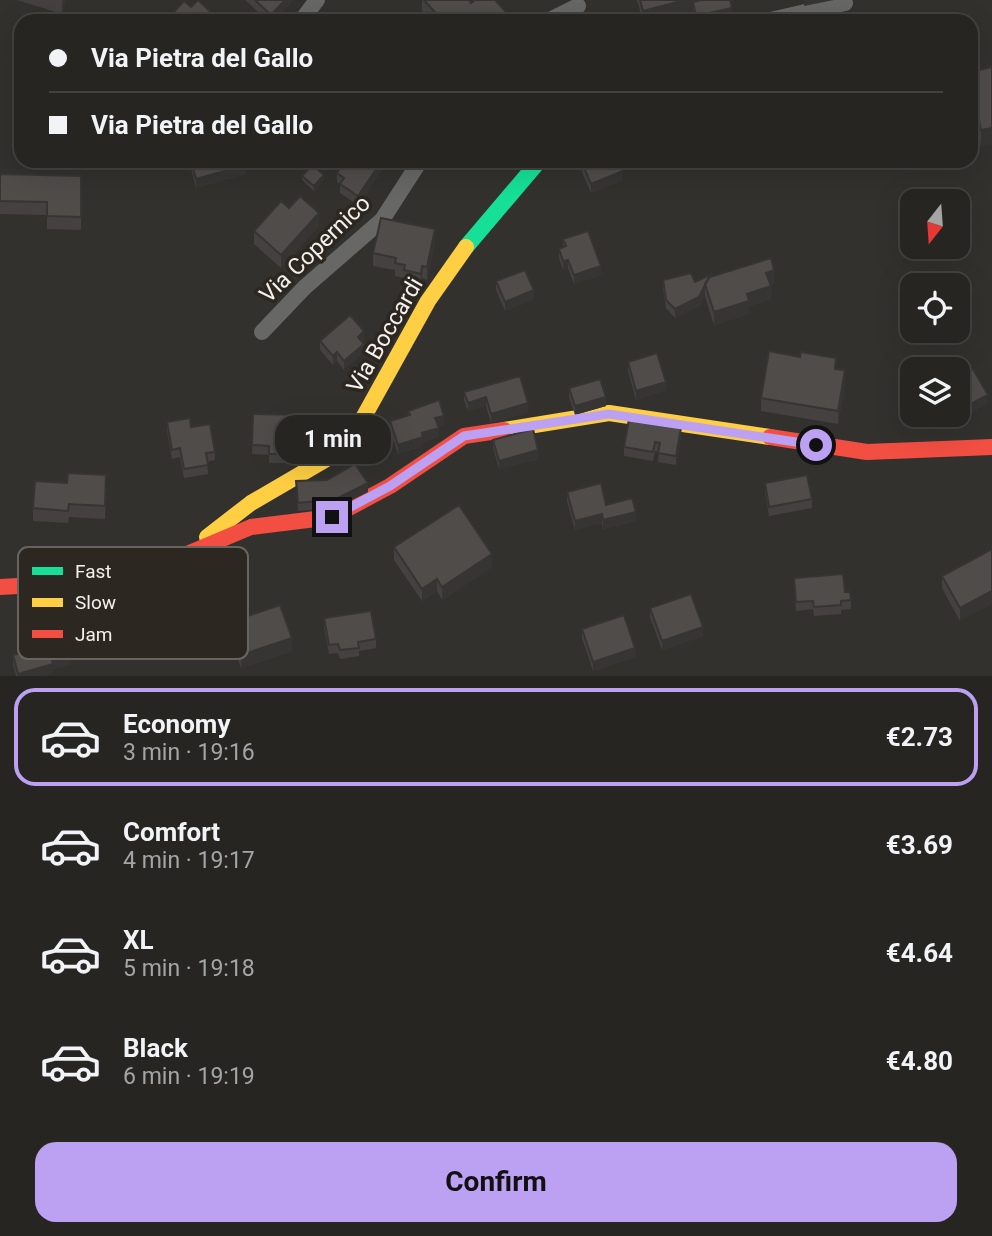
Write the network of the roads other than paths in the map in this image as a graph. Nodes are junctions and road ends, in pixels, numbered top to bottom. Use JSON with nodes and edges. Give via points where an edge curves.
{"nodes":[{"id":1,"x":317,"y":0,"type":"edge"},
{"id":2,"x":845,"y":3,"type":"dead end"},
{"id":3,"x":306,"y":14,"type":"edge"},
{"id":4,"x":797,"y":14,"type":"edge"},
{"id":5,"x":415,"y":168,"type":"edge"},
{"id":6,"x":533,"y":168,"type":"edge"},
{"id":7,"x":262,"y":332,"type":"dead end"},
{"id":8,"x":992,"y":447,"type":"edge"},
{"id":9,"x":194,"y":547,"type":"edge"},
{"id":10,"x":204,"y":547,"type":"edge"},
{"id":11,"x":18,"y":586,"type":"edge"},
{"id":12,"x":0,"y":587,"type":"edge"}],
"edges":[{"from":1,"to":3,"type":"street"},
{"from":2,"to":4,"type":"street"},
{"from":5,"to":7,"type":"street","name":"Via Copernico","via":[[382,220],[305,286]]},
{"from":6,"to":9,"type":"street","name":"Via Boccardi","via":[[463,251],[428,301],[347,447],[250,503]]},
{"from":8,"to":10,"type":"street","via":[[867,452],[609,414],[464,436],[390,486],[332,517],[251,527]]},
{"from":11,"to":12,"type":"street"}]}
